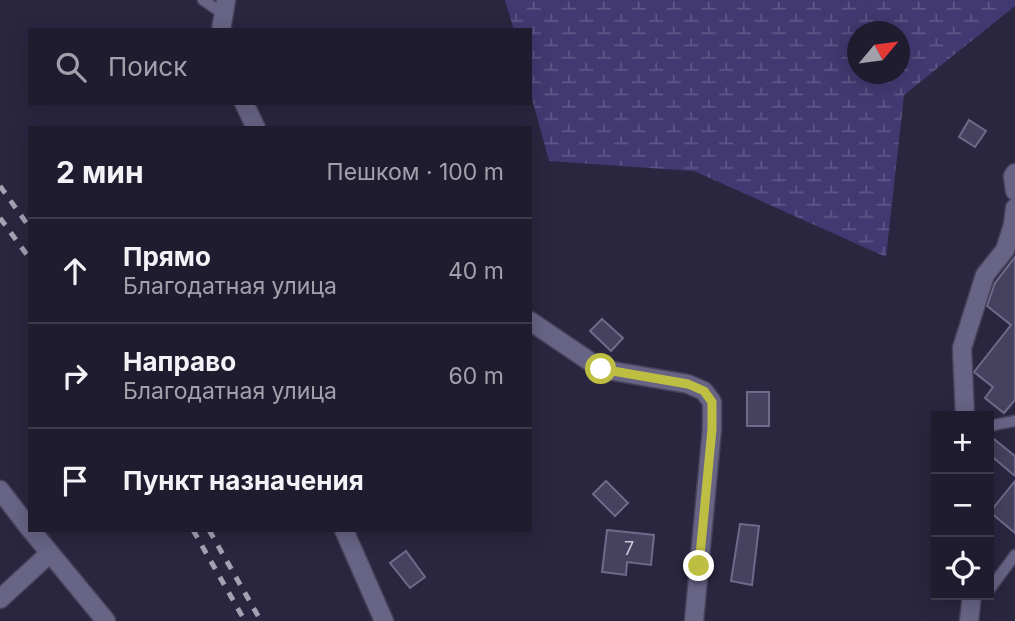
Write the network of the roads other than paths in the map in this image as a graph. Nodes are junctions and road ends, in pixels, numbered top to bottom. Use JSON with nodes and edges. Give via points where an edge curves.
{"nodes":[{"id":1,"x":203,"y":0,"type":"edge"},
{"id":2,"x":223,"y":14,"type":"edge"},
{"id":3,"x":245,"y":105,"type":"edge"},
{"id":4,"x":255,"y":126,"type":"edge"},
{"id":5,"x":1015,"y":173,"type":"edge"},
{"id":6,"x":1015,"y":191,"type":"edge"},
{"id":7,"x":1015,"y":208,"type":"edge"},
{"id":8,"x":532,"y":322,"type":"edge"},
{"id":9,"x":965,"y":411,"type":"edge"},
{"id":10,"x":1015,"y":421,"type":"edge"},
{"id":11,"x":994,"y":425,"type":"edge"},
{"id":12,"x":0,"y":490,"type":"edge"},
{"id":13,"x":28,"y":527,"type":"edge"},
{"id":14,"x":32,"y":532,"type":"edge"},
{"id":15,"x":345,"y":532,"type":"edge"},
{"id":16,"x":49,"y":554,"type":"junction"},
{"id":17,"x":1015,"y":555,"type":"edge"},
{"id":18,"x":994,"y":583,"type":"edge"},
{"id":19,"x":0,"y":599,"type":"edge"},
{"id":20,"x":971,"y":600,"type":"edge"},
{"id":21,"x":982,"y":600,"type":"edge"},
{"id":22,"x":969,"y":618,"type":"edge"},
{"id":23,"x":106,"y":621,"type":"edge"},
{"id":24,"x":384,"y":621,"type":"edge"},
{"id":25,"x":694,"y":621,"type":"edge"}],
"edges":[{"from":1,"to":2,"type":"lane"},
{"from":3,"to":4,"type":"street"},
{"from":5,"to":6,"type":"street"},
{"from":7,"to":9,"type":"street","via":[[1005,250],[985,275],[962,348]]},
{"from":8,"to":25,"type":"street","via":[[601,369],[688,384],[704,391],[712,402]]},
{"from":10,"to":11,"type":"lane"},
{"from":12,"to":13,"type":"street"},
{"from":14,"to":16,"type":"street"},
{"from":15,"to":24,"type":"street"},
{"from":16,"to":19,"type":"street"},
{"from":16,"to":23,"type":"street"},
{"from":17,"to":18,"type":"lane"},
{"from":20,"to":22,"type":"street"},
{"from":21,"to":22,"type":"lane"}]}
